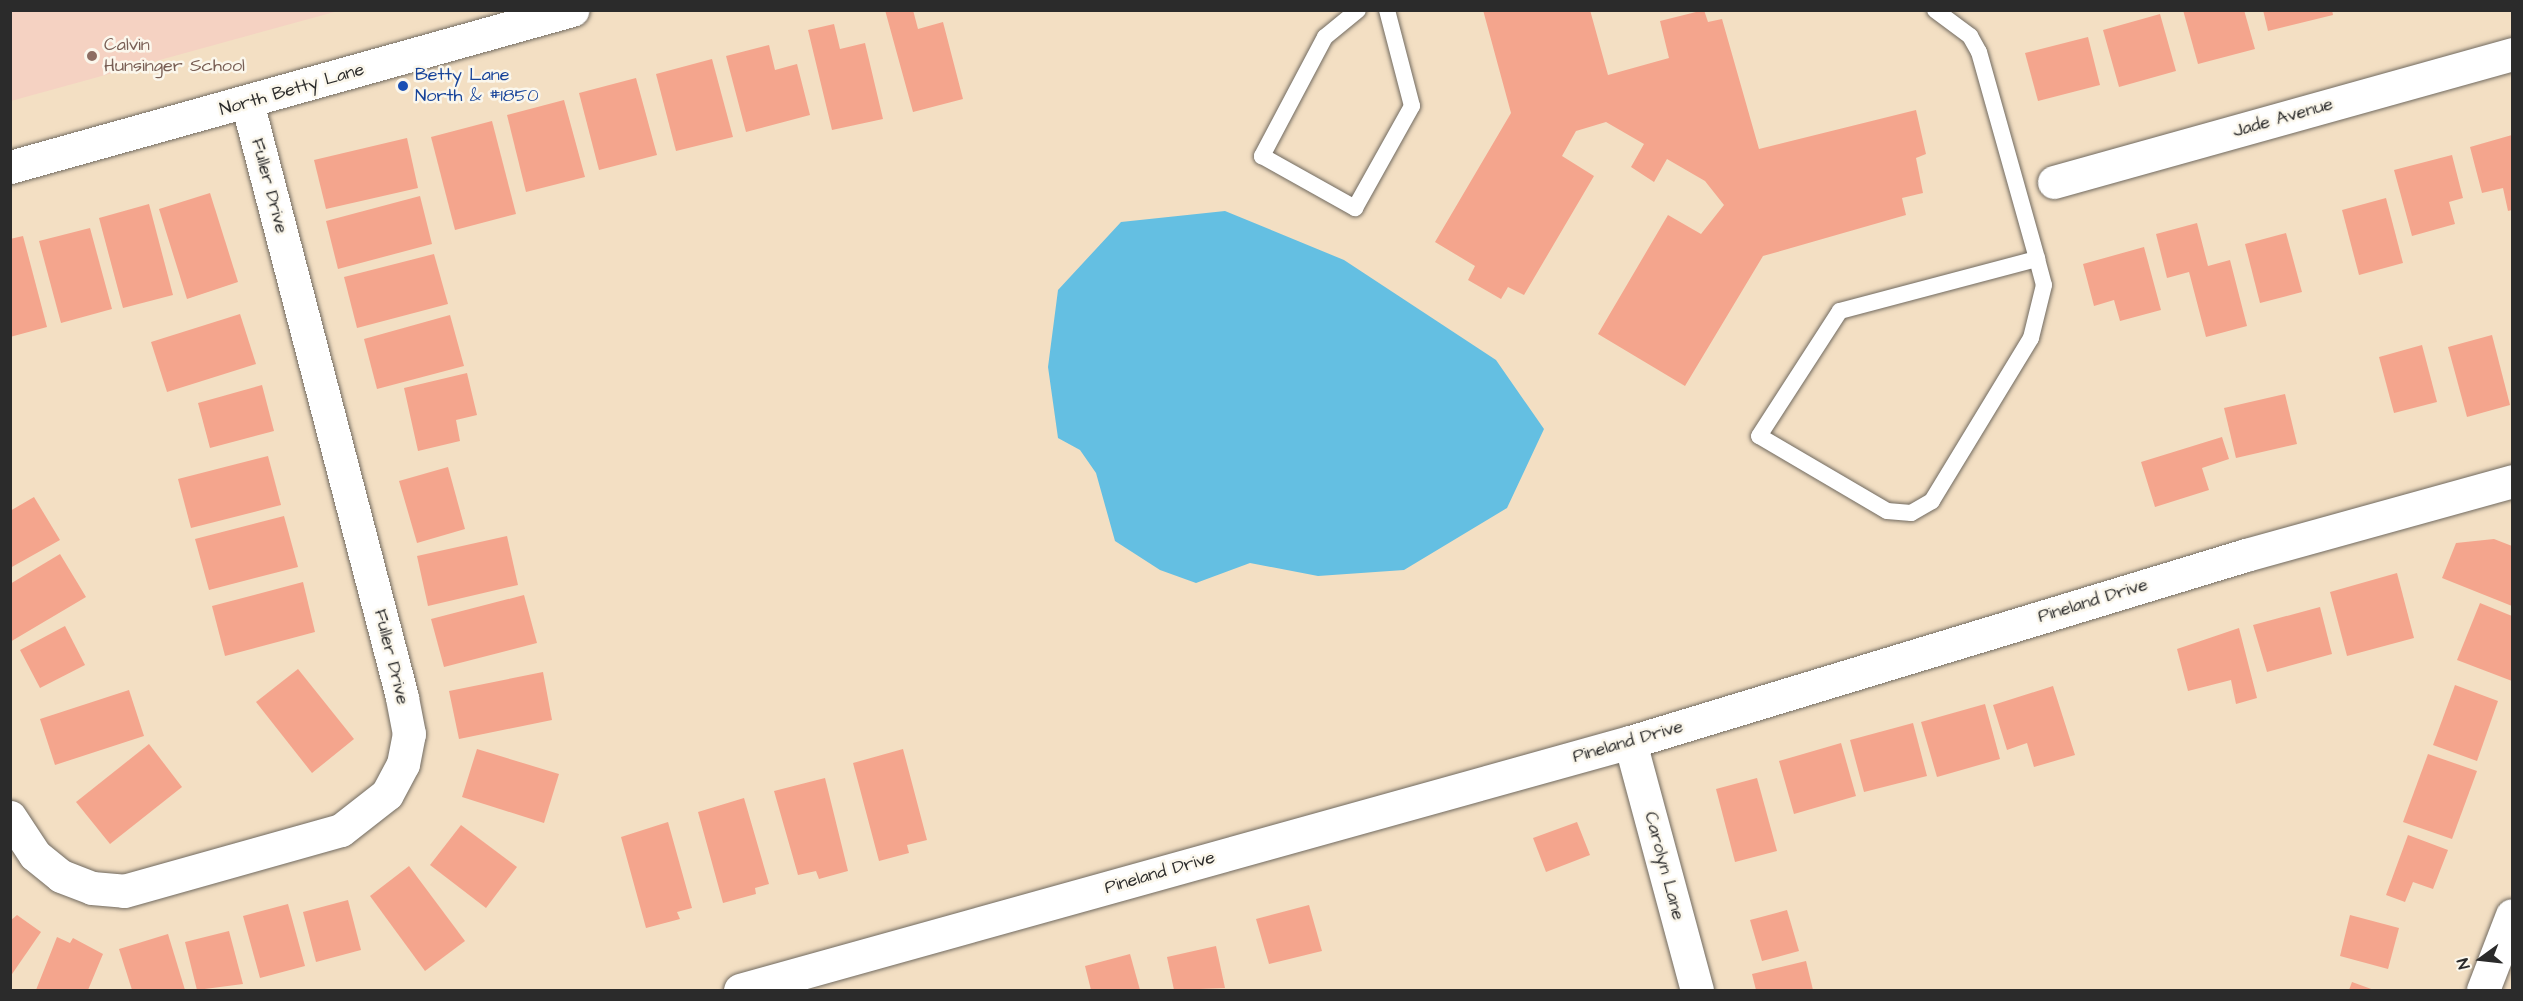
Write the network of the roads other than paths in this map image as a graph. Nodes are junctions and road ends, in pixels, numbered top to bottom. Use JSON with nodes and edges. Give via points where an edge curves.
{"nodes":[{"id":1,"x":572,"y":10,"type":"edge"},
{"id":2,"x":1358,"y":10,"type":"edge"},
{"id":3,"x":1387,"y":10,"type":"edge"},
{"id":4,"x":1935,"y":10,"type":"edge"},
{"id":5,"x":2512,"y":54,"type":"edge"},
{"id":6,"x":247,"y":102,"type":"junction"},
{"id":7,"x":10,"y":167,"type":"edge"},
{"id":8,"x":2054,"y":182,"type":"dead end"},
{"id":9,"x":2037,"y":259,"type":"junction"},
{"id":10,"x":2512,"y":481,"type":"edge"},
{"id":11,"x":1630,"y":742,"type":"junction"},
{"id":12,"x":10,"y":817,"type":"edge"},
{"id":13,"x":2512,"y":915,"type":"edge"},
{"id":14,"x":740,"y":990,"type":"edge"},
{"id":15,"x":1697,"y":990,"type":"edge"},
{"id":16,"x":2483,"y":990,"type":"edge"}],
"edges":[{"from":1,"to":6,"type":"street","name":"North Betty Lane"},
{"from":2,"to":3,"type":"lane","via":[[1325,37],[1262,156],[1355,208],[1412,106]]},
{"from":4,"to":9,"type":"lane","via":[[1970,36],[1978,52]]},
{"from":5,"to":8,"type":"street","name":"Jade Avenue"},
{"from":6,"to":7,"type":"street","name":"North Betty Lane"},
{"from":6,"to":12,"type":"street","name":"Fuller Drive","via":[[402,697],[409,734],[403,764],[387,794],[341,830],[124,891],[92,888],[61,876],[35,855]]},
{"from":9,"to":9,"type":"lane","via":[[2044,285],[2031,338],[1932,501],[1911,513],[1887,511],[1760,436],[1840,311]]},
{"from":10,"to":11,"type":"street","name":"Pineland Drive","via":[[2246,555]]},
{"from":11,"to":14,"type":"street","name":"Pineland Drive"},
{"from":11,"to":15,"type":"street","name":"Carolyn Lane"},
{"from":13,"to":16,"type":"street"}]}
